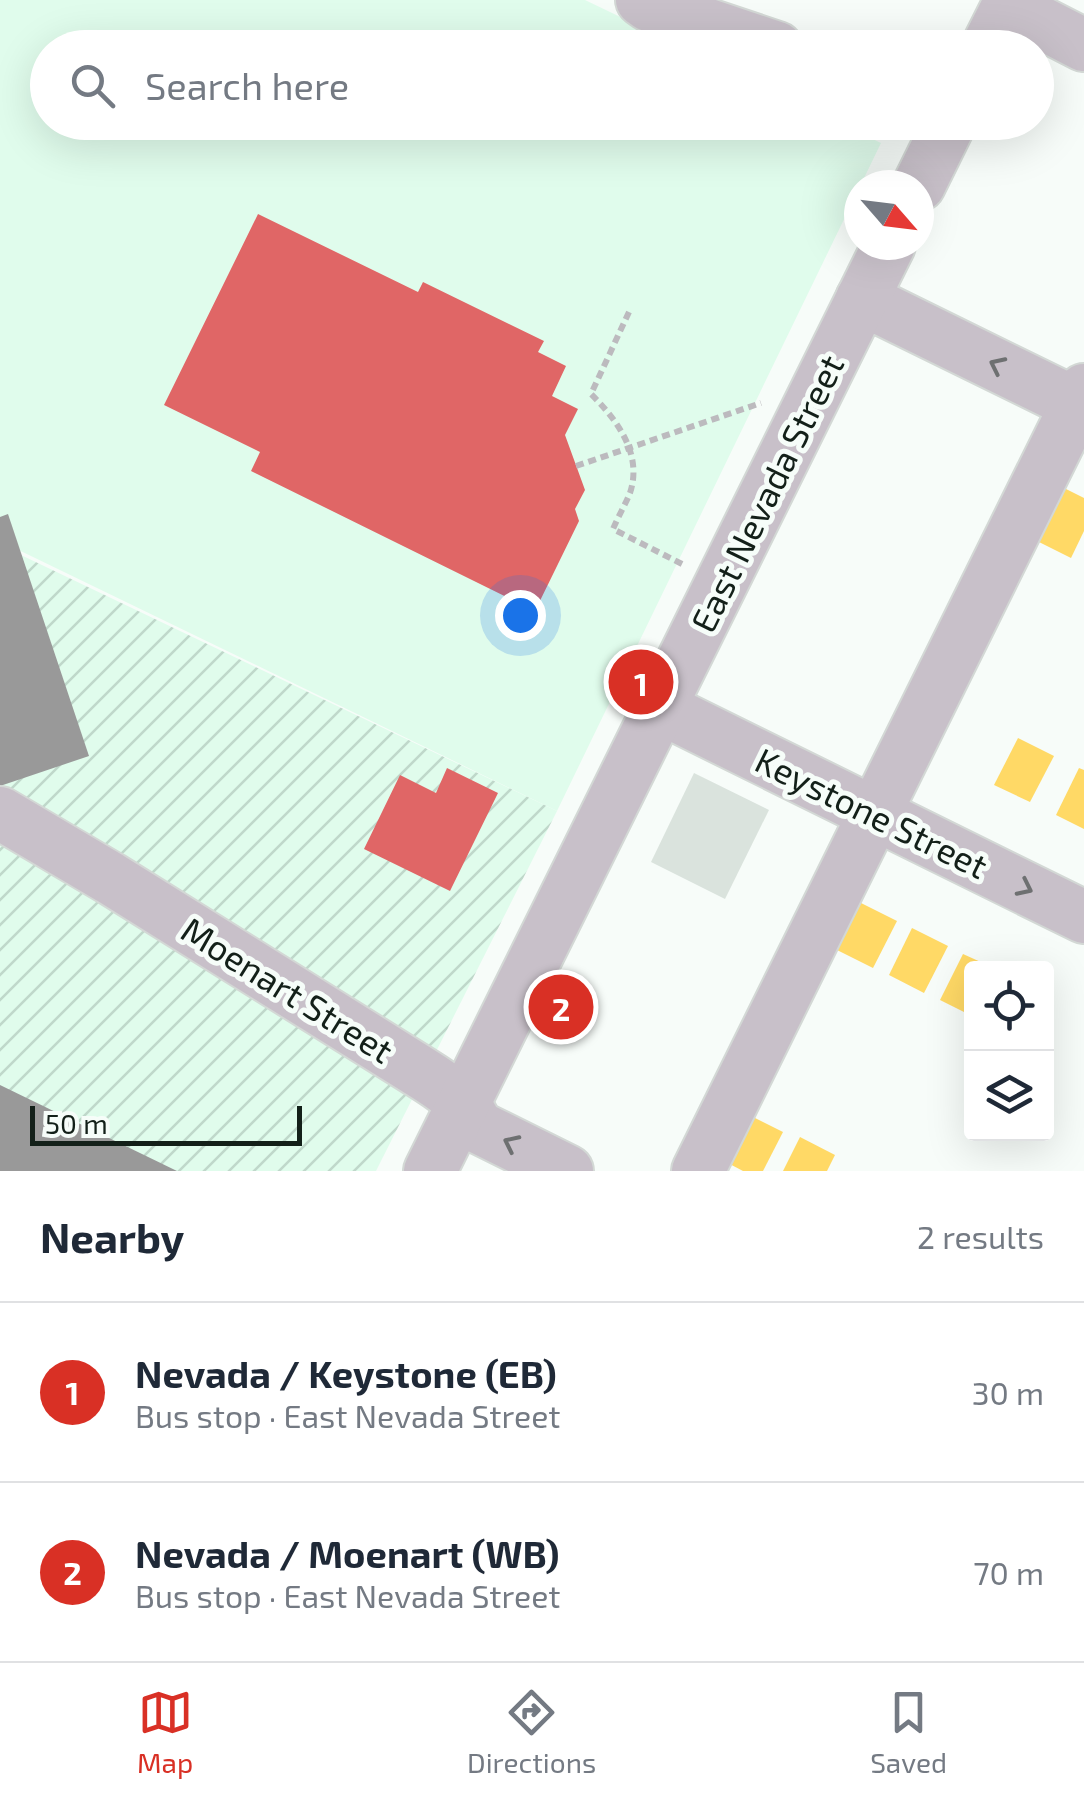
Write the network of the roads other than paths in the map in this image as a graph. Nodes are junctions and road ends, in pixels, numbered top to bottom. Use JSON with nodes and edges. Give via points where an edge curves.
{"nodes":[{"id":1,"x":642,"y":0,"type":"edge"},
{"id":2,"x":1002,"y":18,"type":"edge"},
{"id":3,"x":725,"y":30,"type":"edge"},
{"id":4,"x":1040,"y":30,"type":"edge"},
{"id":5,"x":1054,"y":34,"type":"edge"},
{"id":6,"x":1084,"y":44,"type":"edge"},
{"id":7,"x":941,"y":140,"type":"edge"},
{"id":8,"x":926,"y":170,"type":"edge"},
{"id":9,"x":882,"y":260,"type":"edge"},
{"id":10,"x":862,"y":299,"type":"junction"},
{"id":11,"x":1082,"y":401,"type":"edge"},
{"id":12,"x":660,"y":708,"type":"junction"},
{"id":13,"x":0,"y":814,"type":"edge"},
{"id":14,"x":874,"y":814,"type":"junction"},
{"id":15,"x":1084,"y":917,"type":"edge"},
{"id":16,"x":463,"y":1105,"type":"junction"},
{"id":17,"x":430,"y":1171,"type":"edge"},
{"id":18,"x":568,"y":1171,"type":"edge"},
{"id":19,"x":698,"y":1171,"type":"edge"}],
"edges":[{"from":1,"to":3,"type":"street"},
{"from":2,"to":4,"type":"street"},
{"from":5,"to":6,"type":"street"},
{"from":7,"to":8,"type":"street"},
{"from":9,"to":10,"type":"street","name":"East Nevada Street"},
{"from":11,"to":10,"type":"street","one_way":true},
{"from":10,"to":12,"type":"street","name":"East Nevada Street"},
{"from":11,"to":14,"type":"street"},
{"from":12,"to":14,"type":"street","name":"Keystone Street"},
{"from":12,"to":16,"type":"street","name":"East Nevada Street"},
{"from":13,"to":16,"type":"street","name":"Moenart Street","via":[[414,1068]]},
{"from":14,"to":15,"type":"street","name":"Keystone Street","one_way":true},
{"from":14,"to":19,"type":"street"},
{"from":16,"to":17,"type":"street","name":"East Nevada Street"},
{"from":18,"to":16,"type":"street","name":"Moenart Street","one_way":true,"via":[[476,1126]]}]}
